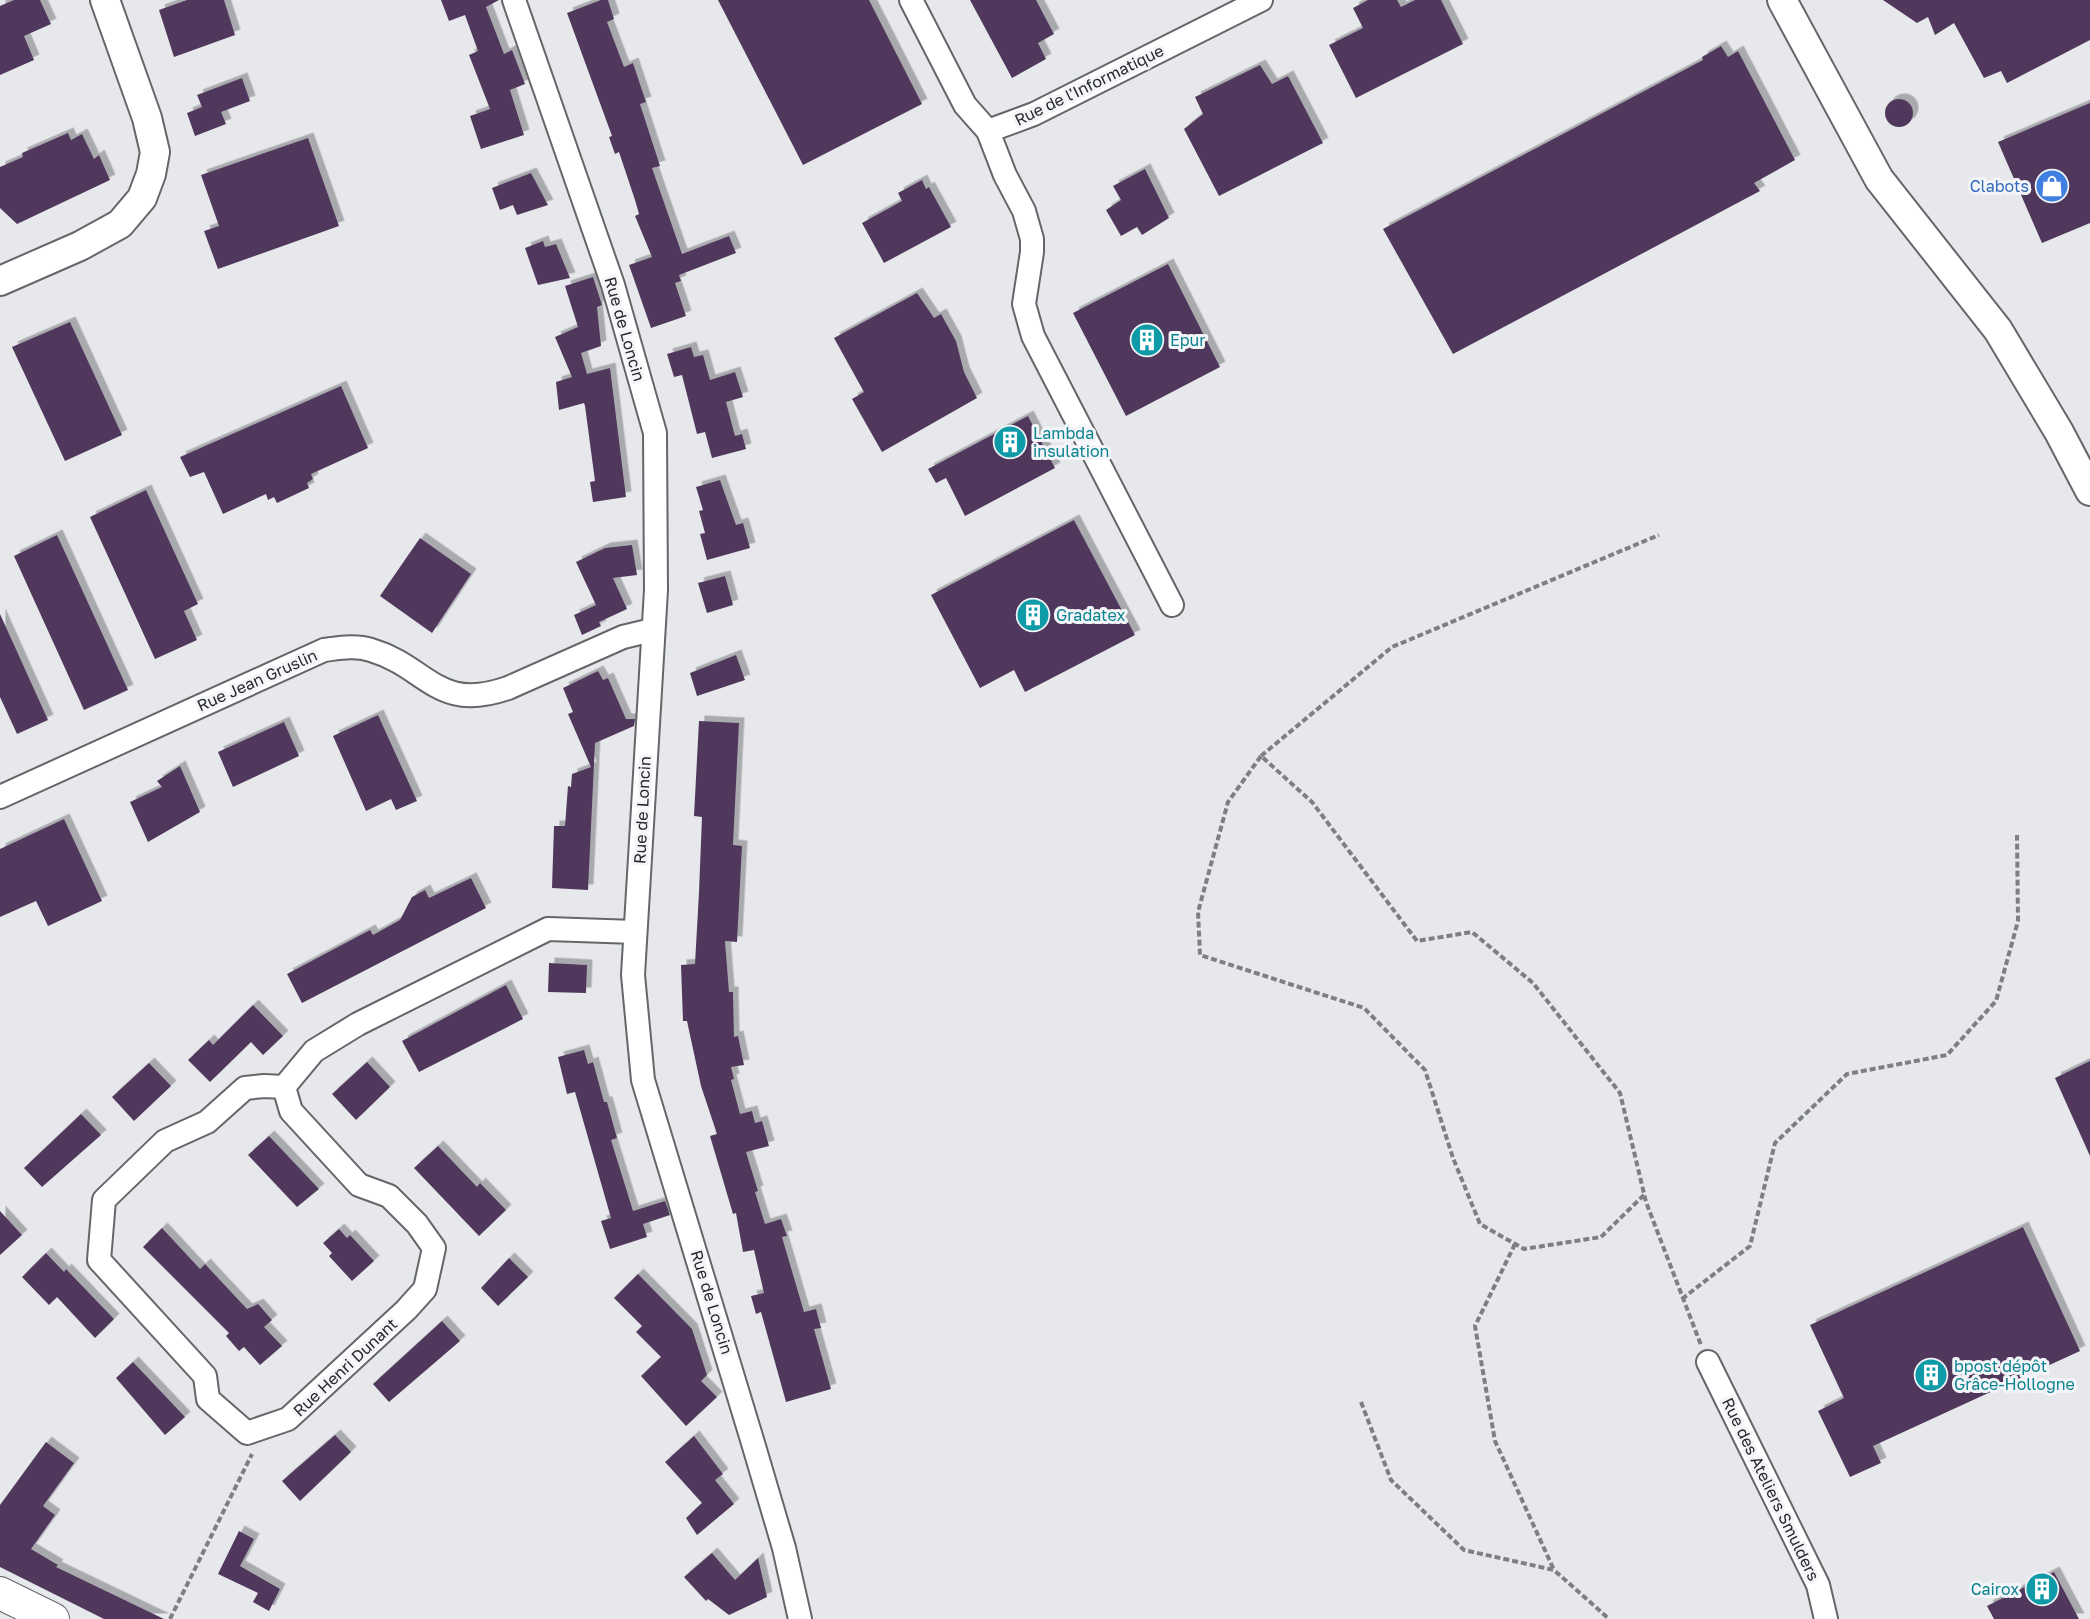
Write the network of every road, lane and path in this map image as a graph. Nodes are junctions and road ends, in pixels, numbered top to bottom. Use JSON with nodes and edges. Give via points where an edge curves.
{"nodes":[{"id":1,"x":105,"y":0,"type":"edge"},
{"id":2,"x":514,"y":0,"type":"edge"},
{"id":3,"x":911,"y":0,"type":"edge"},
{"id":4,"x":1261,"y":0,"type":"edge"},
{"id":5,"x":1782,"y":0,"type":"edge"},
{"id":6,"x":988,"y":131,"type":"junction"},
{"id":7,"x":0,"y":281,"type":"edge"},
{"id":8,"x":2090,"y":491,"type":"edge"},
{"id":9,"x":1659,"y":535,"type":"dead end"},
{"id":10,"x":1172,"y":605,"type":"dead end"},
{"id":11,"x":652,"y":630,"type":"junction"},
{"id":12,"x":1261,"y":756,"type":"junction"},
{"id":13,"x":0,"y":797,"type":"edge"},
{"id":14,"x":2017,"y":835,"type":"dead end"},
{"id":15,"x":635,"y":933,"type":"junction"},
{"id":16,"x":284,"y":1087,"type":"junction"},
{"id":17,"x":1644,"y":1195,"type":"junction"},
{"id":18,"x":1515,"y":1244,"type":"junction"},
{"id":19,"x":1682,"y":1299,"type":"junction"},
{"id":20,"x":1708,"y":1362,"type":"joint"},
{"id":21,"x":1361,"y":1402,"type":"dead end"},
{"id":22,"x":260,"y":1430,"type":"junction"},
{"id":23,"x":1554,"y":1570,"type":"junction"},
{"id":24,"x":0,"y":1593,"type":"edge"},
{"id":25,"x":53,"y":1619,"type":"edge"},
{"id":26,"x":170,"y":1619,"type":"edge"},
{"id":27,"x":800,"y":1619,"type":"edge"},
{"id":28,"x":1609,"y":1619,"type":"edge"},
{"id":29,"x":1826,"y":1619,"type":"edge"}],
"edges":[{"from":1,"to":7,"type":"street","via":[[147,118],[155,152],[148,182],[142,198],[120,224]]},
{"from":2,"to":11,"type":"street","name":"Rue de Loncin","via":[[612,285],[655,433],[656,590]]},
{"from":3,"to":6,"type":"street","via":[[965,105]]},
{"from":4,"to":6,"type":"street","name":"Rue de l'Informatique","via":[[1034,114]]},
{"from":5,"to":8,"type":"street","via":[[1879,179],[1998,330]]},
{"from":6,"to":10,"type":"street","via":[[1024,211],[1032,239],[1024,304],[1033,336]]},
{"from":9,"to":12,"type":"path","via":[[1392,647]]},
{"from":11,"to":13,"type":"street","name":"Rue Jean Gruslin","via":[[623,636],[490,695],[468,697],[450,694],[369,649],[324,650]]},
{"from":11,"to":15,"type":"street","name":"Rue de Loncin"},
{"from":12,"to":17,"type":"path","via":[[1312,802],[1417,941],[1472,932],[1533,983],[1620,1093]]},
{"from":12,"to":18,"type":"path","via":[[1228,802],[1198,912],[1200,955],[1364,1008],[1425,1070],[1453,1158],[1480,1224]]},
{"from":14,"to":19,"type":"path","via":[[2018,921],[1996,1001],[1947,1055],[1847,1074],[1775,1143],[1750,1246]]},
{"from":15,"to":16,"type":"street","via":[[548,929],[358,1024],[314,1051]]},
{"from":15,"to":27,"type":"street","name":"Rue de Loncin","via":[[633,975],[643,1080],[760,1464]]},
{"from":16,"to":22,"type":"street","name":"Rue Henri Dunant","via":[[291,1111],[359,1185],[389,1196],[434,1248],[425,1289],[406,1311],[288,1419]]},
{"from":16,"to":22,"type":"street","via":[[245,1089],[207,1122],[165,1141],[104,1200],[99,1260],[206,1376],[208,1399],[247,1433]]},
{"from":17,"to":18,"type":"path","via":[[1601,1237],[1524,1249]]},
{"from":17,"to":19,"type":"path"},
{"from":18,"to":23,"type":"path","via":[[1475,1326],[1495,1441]]},
{"from":19,"to":20,"type":"path"},
{"from":20,"to":29,"type":"street","name":"Rue des Ateliers Smulders","via":[[1818,1585]]},
{"from":21,"to":23,"type":"path","via":[[1391,1480],[1464,1550]]},
{"from":22,"to":26,"type":"path","via":[[249,1462]]},
{"from":23,"to":28,"type":"path"},
{"from":24,"to":25,"type":"main road"}]}
